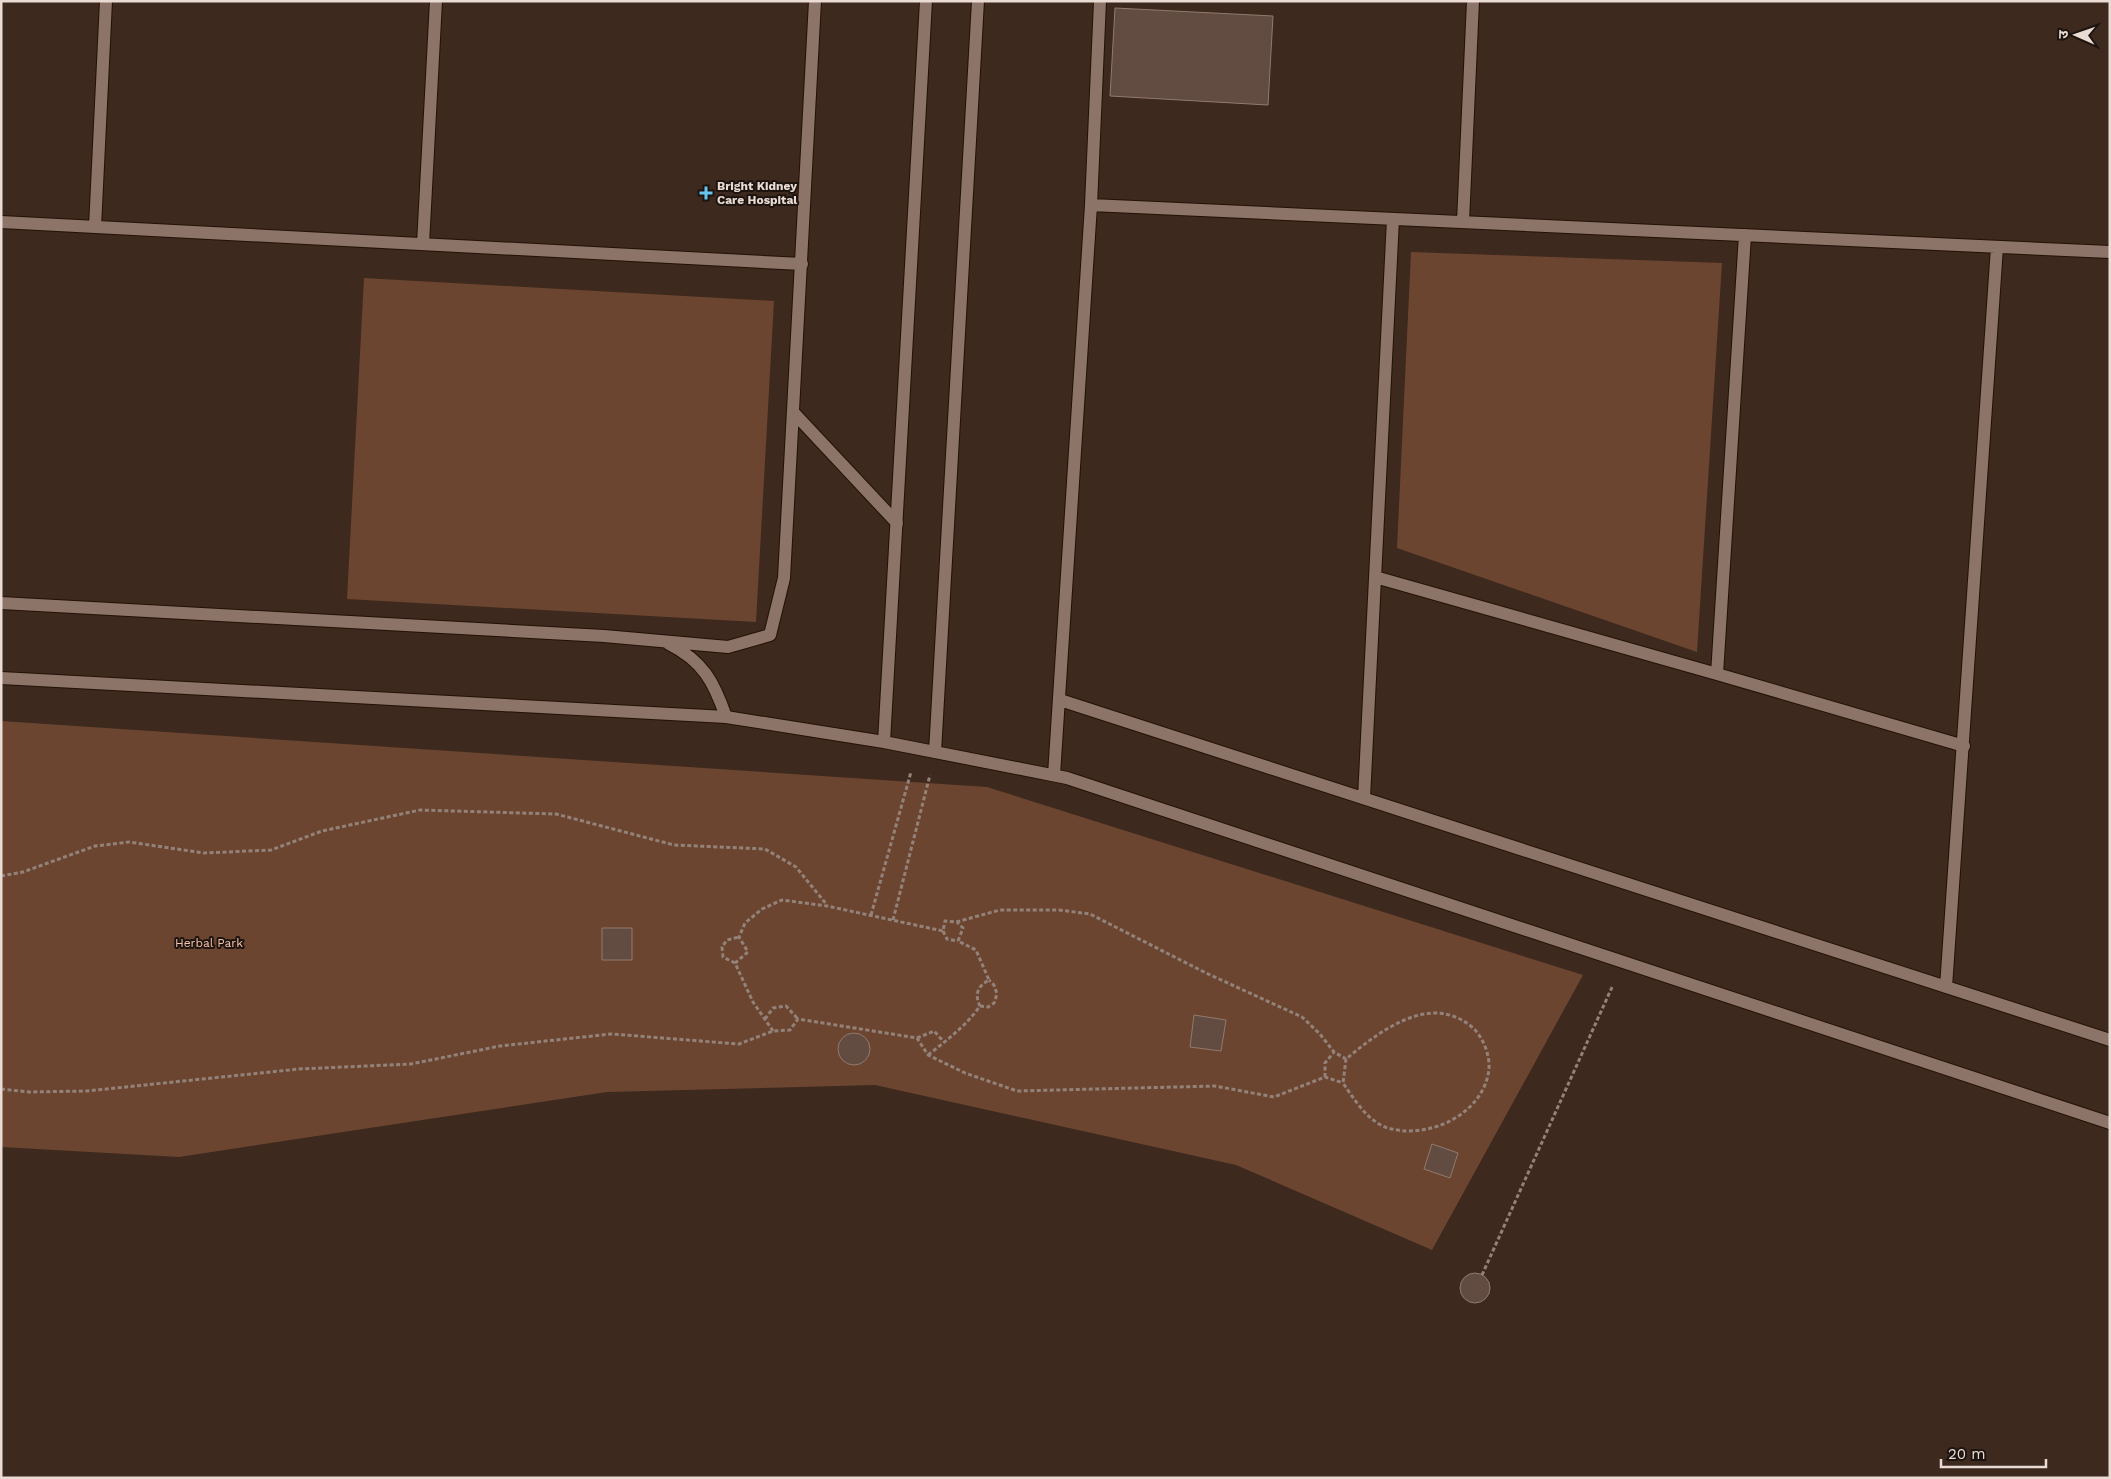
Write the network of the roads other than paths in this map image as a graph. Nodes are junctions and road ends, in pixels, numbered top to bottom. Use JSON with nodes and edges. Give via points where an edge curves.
{"nodes":[{"id":1,"x":106,"y":1,"type":"edge"},
{"id":2,"x":436,"y":1,"type":"edge"},
{"id":3,"x":815,"y":1,"type":"edge"},
{"id":4,"x":926,"y":1,"type":"edge"},
{"id":5,"x":978,"y":1,"type":"edge"},
{"id":6,"x":1100,"y":1,"type":"edge"},
{"id":7,"x":1473,"y":1,"type":"edge"},
{"id":8,"x":1091,"y":205,"type":"junction"},
{"id":9,"x":1393,"y":219,"type":"junction"},
{"id":10,"x":1,"y":222,"type":"edge"},
{"id":11,"x":1462,"y":222,"type":"junction"},
{"id":12,"x":95,"y":227,"type":"junction"},
{"id":13,"x":1744,"y":235,"type":"junction"},
{"id":14,"x":423,"y":244,"type":"junction"},
{"id":15,"x":1997,"y":247,"type":"junction"},
{"id":16,"x":2110,"y":252,"type":"edge"},
{"id":17,"x":802,"y":264,"type":"junction"},
{"id":18,"x":794,"y":413,"type":"junction"},
{"id":19,"x":897,"y":523,"type":"junction"},
{"id":20,"x":1375,"y":577,"type":"junction"},
{"id":21,"x":1,"y":604,"type":"edge"},
{"id":22,"x":660,"y":640,"type":"junction"},
{"id":23,"x":1717,"y":674,"type":"junction"},
{"id":24,"x":1,"y":678,"type":"edge"},
{"id":25,"x":1060,"y":700,"type":"junction"},
{"id":26,"x":726,"y":717,"type":"junction"},
{"id":27,"x":884,"y":742,"type":"junction"},
{"id":28,"x":1964,"y":746,"type":"junction"},
{"id":29,"x":935,"y":752,"type":"junction"},
{"id":30,"x":1054,"y":775,"type":"junction"},
{"id":31,"x":1364,"y":798,"type":"junction"},
{"id":32,"x":1946,"y":987,"type":"junction"},
{"id":33,"x":2110,"y":1040,"type":"edge"},
{"id":34,"x":2110,"y":1123,"type":"edge"}],
"edges":[{"from":1,"to":12,"type":"street"},
{"from":2,"to":14,"type":"street"},
{"from":3,"to":17,"type":"street"},
{"from":4,"to":19,"type":"street"},
{"from":5,"to":29,"type":"street"},
{"from":6,"to":8,"type":"street"},
{"from":7,"to":11,"type":"street"},
{"from":8,"to":9,"type":"street"},
{"from":8,"to":25,"type":"street"},
{"from":9,"to":11,"type":"street"},
{"from":9,"to":20,"type":"street"},
{"from":10,"to":12,"type":"street"},
{"from":11,"to":13,"type":"street"},
{"from":12,"to":14,"type":"street"},
{"from":13,"to":15,"type":"street"},
{"from":13,"to":23,"type":"street"},
{"from":14,"to":17,"type":"street"},
{"from":15,"to":16,"type":"street"},
{"from":15,"to":28,"type":"street"},
{"from":17,"to":18,"type":"street"},
{"from":18,"to":19,"type":"street"},
{"from":18,"to":22,"type":"street","via":[[784,578],[770,636],[728,647]]},
{"from":19,"to":27,"type":"street"},
{"from":20,"to":23,"type":"street"},
{"from":20,"to":31,"type":"street"},
{"from":21,"to":22,"type":"street"},
{"from":22,"to":26,"type":"street","via":[[687,653],[700,664],[718,694]]},
{"from":23,"to":28,"type":"street"},
{"from":24,"to":26,"type":"street"},
{"from":25,"to":30,"type":"street"},
{"from":25,"to":31,"type":"street"},
{"from":26,"to":27,"type":"street"},
{"from":27,"to":29,"type":"street"},
{"from":28,"to":32,"type":"street"},
{"from":29,"to":30,"type":"street"},
{"from":30,"to":34,"type":"street"},
{"from":31,"to":32,"type":"street"},
{"from":32,"to":33,"type":"street"}]}
